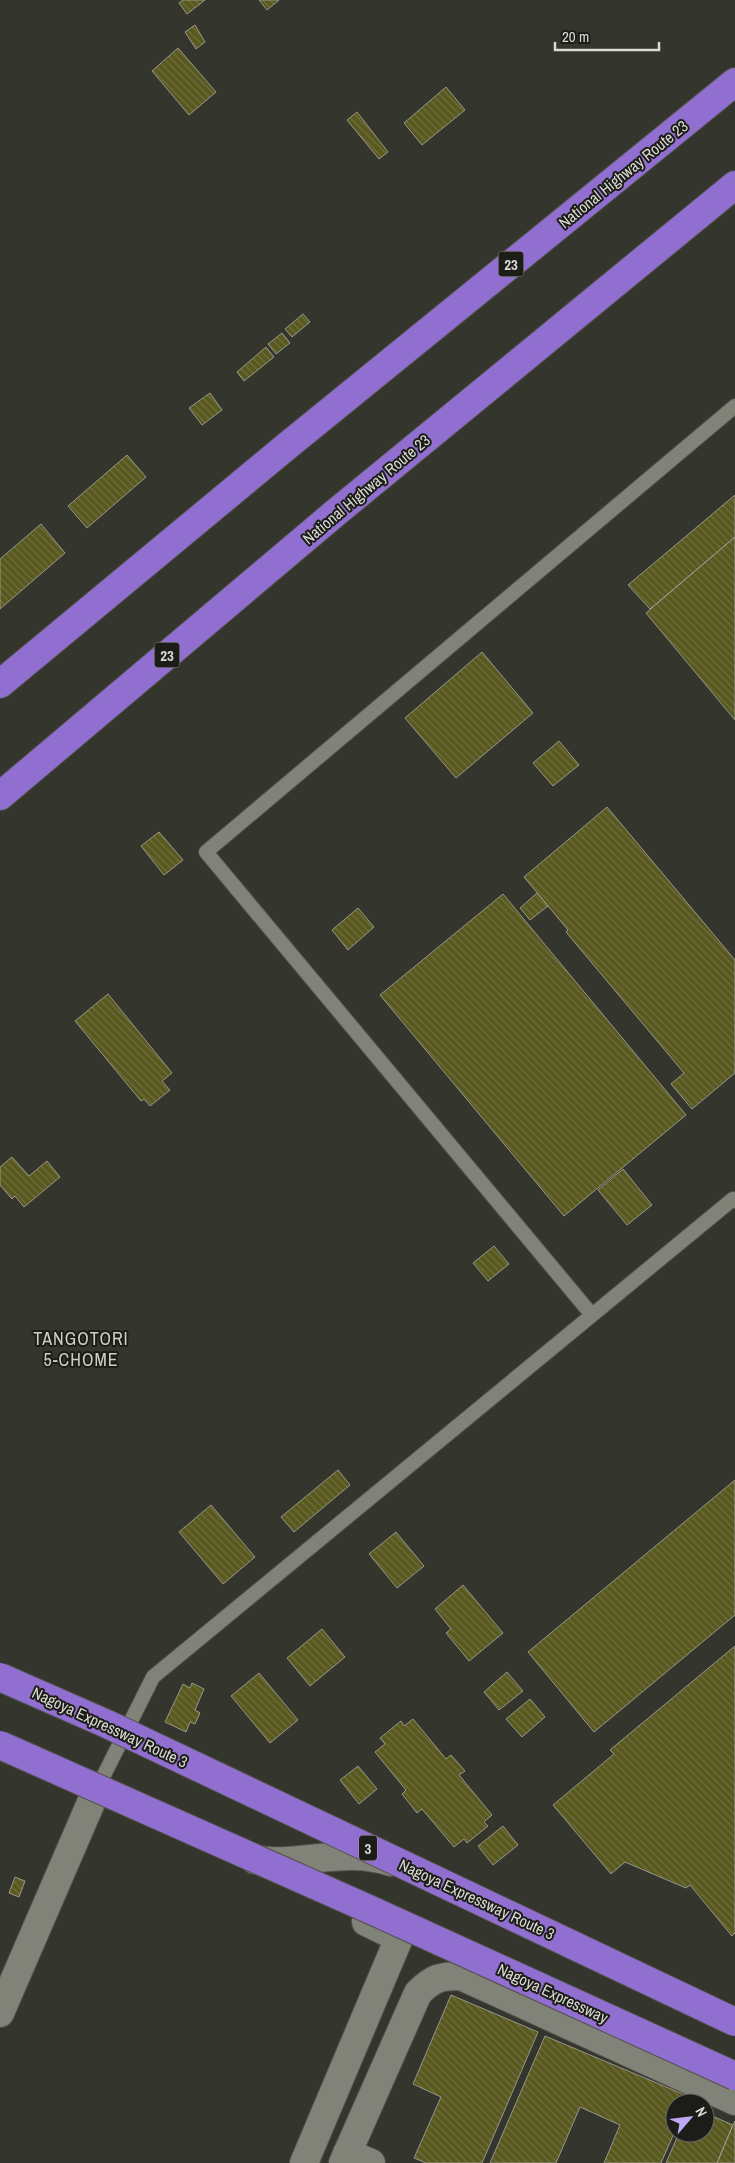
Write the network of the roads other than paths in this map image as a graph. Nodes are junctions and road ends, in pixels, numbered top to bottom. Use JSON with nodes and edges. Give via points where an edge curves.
{"nodes":[{"id":1,"x":735,"y":82,"type":"edge"},
{"id":2,"x":735,"y":185,"type":"edge"},
{"id":3,"x":735,"y":406,"type":"edge"},
{"id":4,"x":0,"y":684,"type":"edge"},
{"id":5,"x":0,"y":796,"type":"edge"},
{"id":6,"x":734,"y":1199,"type":"edge"},
{"id":7,"x":592,"y":1315,"type":"junction"},
{"id":8,"x":0,"y":1677,"type":"edge"},
{"id":9,"x":0,"y":1745,"type":"edge"},
{"id":10,"x":0,"y":1757,"type":"edge"},
{"id":11,"x":93,"y":1798,"type":"junction"},
{"id":12,"x":197,"y":1846,"type":"junction"},
{"id":13,"x":399,"y":1938,"type":"junction"},
{"id":14,"x":0,"y":2014,"type":"edge"},
{"id":15,"x":735,"y":2020,"type":"edge"},
{"id":16,"x":735,"y":2063,"type":"edge"},
{"id":17,"x":735,"y":2076,"type":"edge"},
{"id":18,"x":735,"y":2101,"type":"edge"},
{"id":19,"x":354,"y":2160,"type":"edge"},
{"id":20,"x":304,"y":2163,"type":"edge"}],
"edges":[{"from":1,"to":4,"type":"highway","name":"National Highway Route 23","number":"23"},
{"from":2,"to":5,"type":"highway","name":"National Highway Route 23","number":"23","via":[[334,514]]},
{"from":3,"to":7,"type":"lane","via":[[206,852]]},
{"from":6,"to":7,"type":"lane"},
{"from":7,"to":11,"type":"lane","via":[[153,1677]]},
{"from":8,"to":15,"type":"highway","name":"Nagoya Expressway Route 3","number":"3","bridge":true,"via":[[107,1724]]},
{"from":9,"to":17,"type":"highway","name":"Nagoya Expressway","bridge":true},
{"from":10,"to":11,"type":"street"},
{"from":11,"to":12,"type":"street"},
{"from":11,"to":14,"type":"street"},
{"from":12,"to":13,"type":"street"},
{"from":12,"to":15,"type":"street","via":[[252,1860],[376,1857],[402,1866]]},
{"from":13,"to":16,"type":"highway","via":[[414,1928],[433,1926]]},
{"from":13,"to":20,"type":"street"},
{"from":18,"to":19,"type":"street","via":[[461,1976],[445,1976],[430,1981],[418,1993]]}]}
